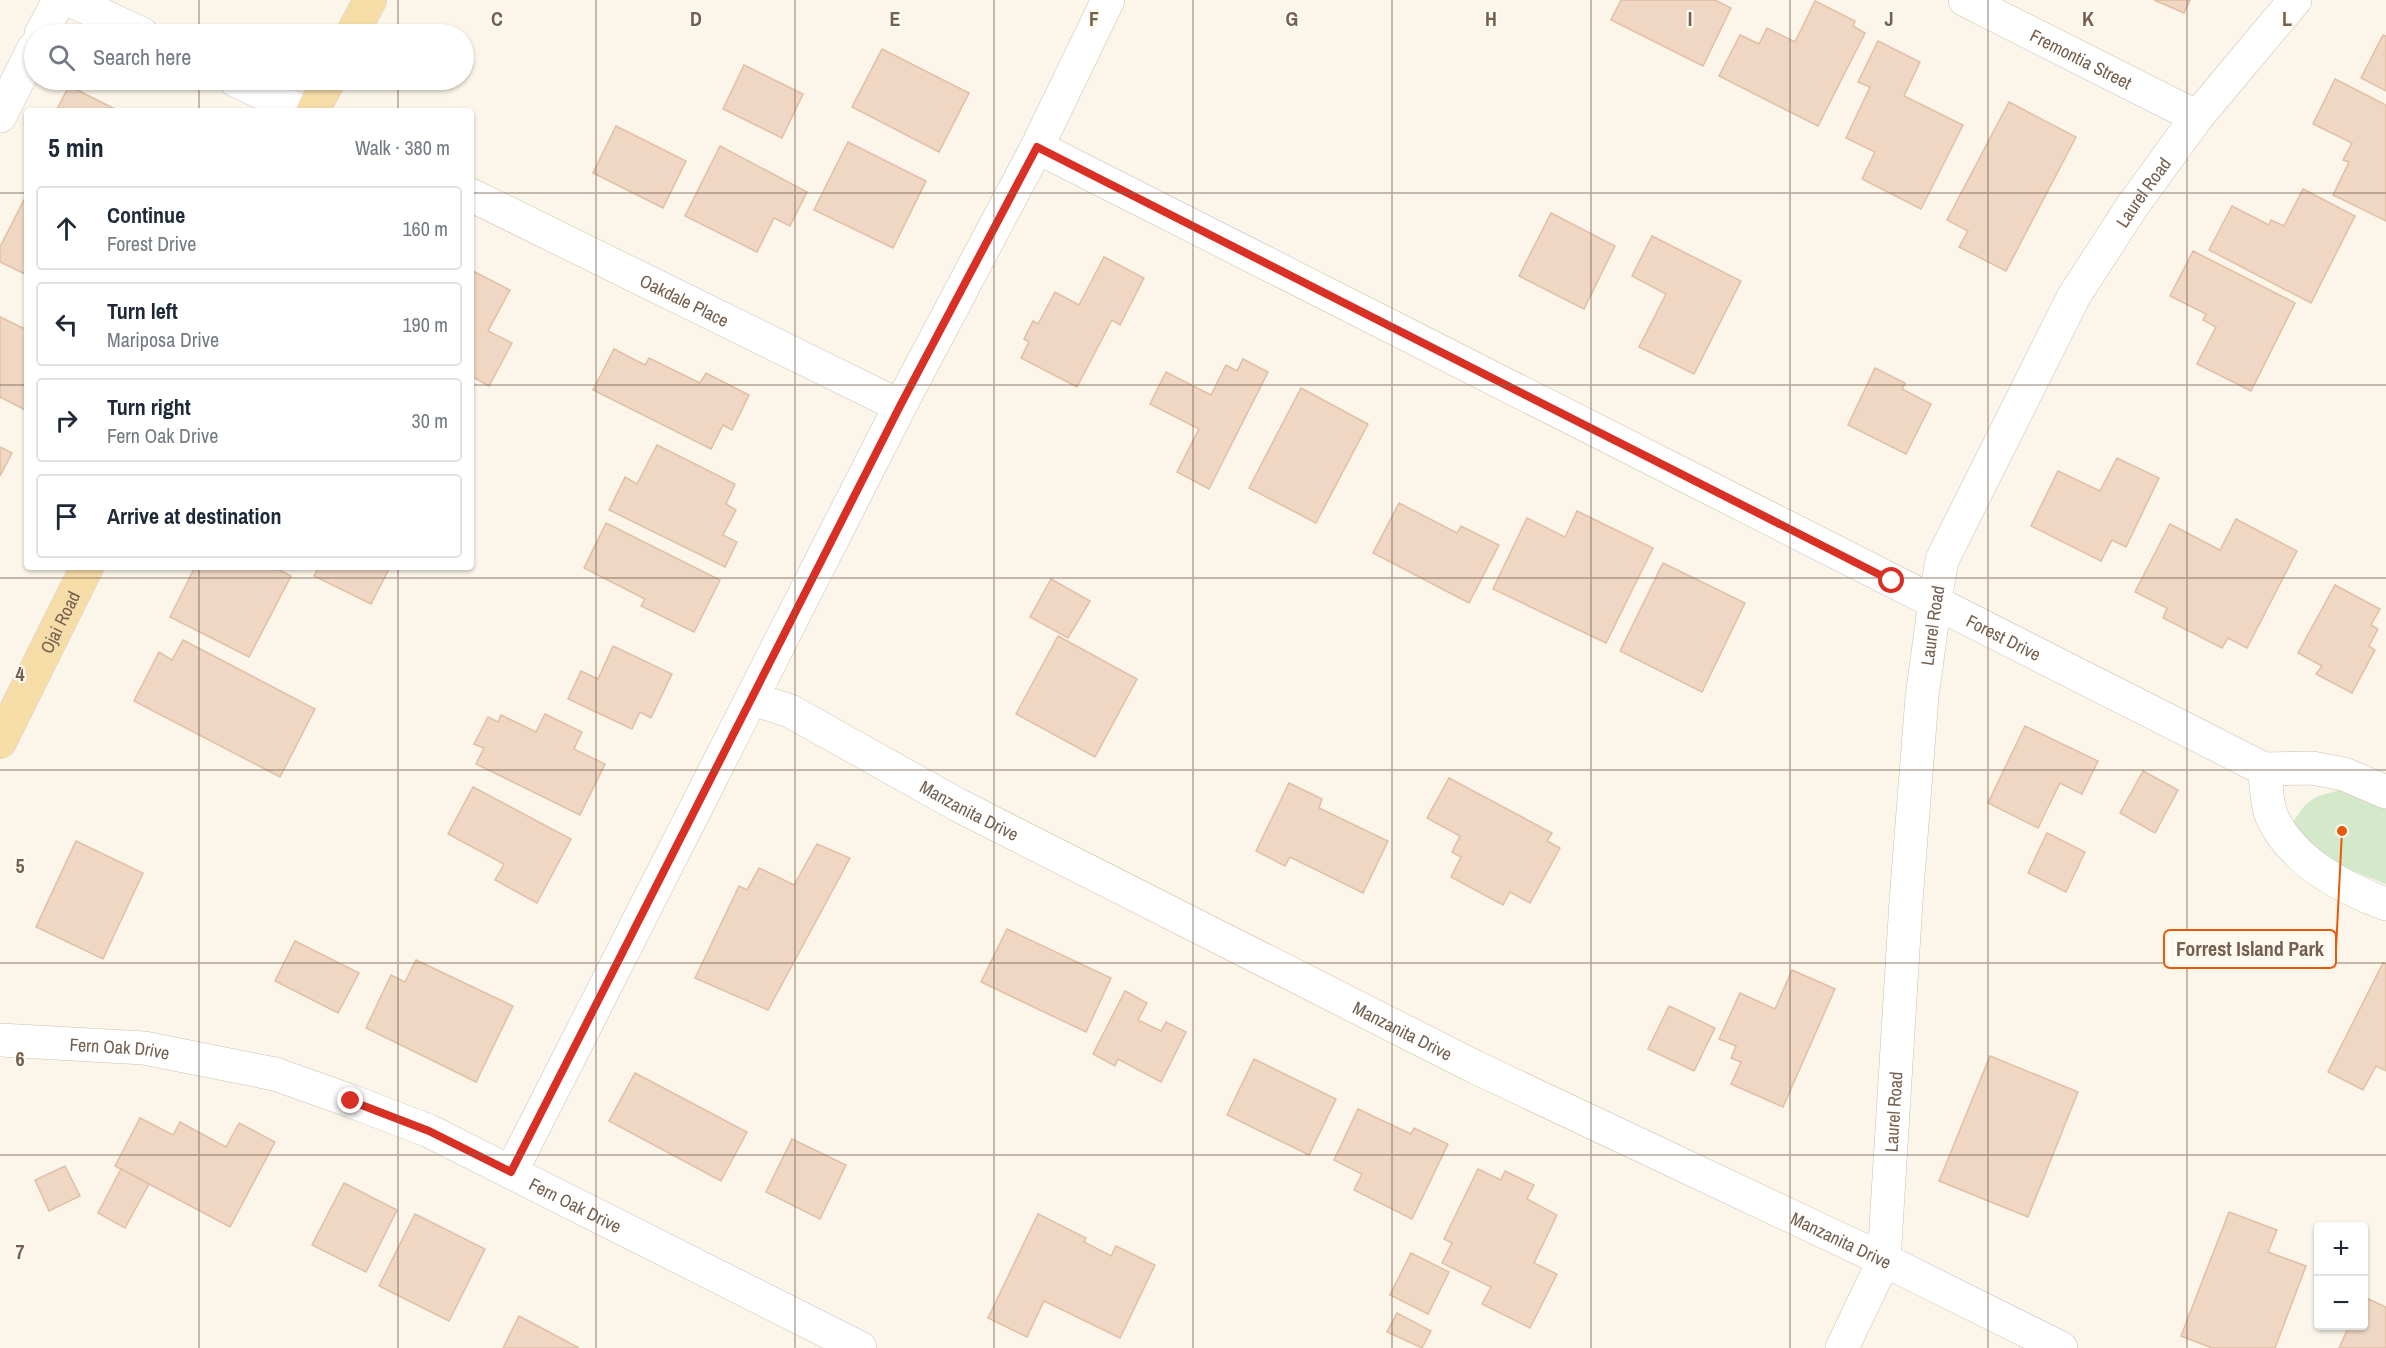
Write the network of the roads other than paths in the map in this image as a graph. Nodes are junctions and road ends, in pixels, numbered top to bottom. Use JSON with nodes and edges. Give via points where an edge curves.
{"nodes":[{"id":1,"x":59,"y":0,"type":"edge"},
{"id":2,"x":70,"y":0,"type":"edge"},
{"id":3,"x":370,"y":0,"type":"edge"},
{"id":4,"x":1108,"y":0,"type":"edge"},
{"id":5,"x":1965,"y":0,"type":"edge"},
{"id":6,"x":2295,"y":0,"type":"edge"},
{"id":7,"x":46,"y":24,"type":"edge"},
{"id":8,"x":121,"y":24,"type":"edge"},
{"id":9,"x":357,"y":24,"type":"edge"},
{"id":10,"x":24,"y":68,"type":"edge"},
{"id":11,"x":256,"y":90,"type":"edge"},
{"id":12,"x":324,"y":90,"type":"edge"},
{"id":13,"x":294,"y":108,"type":"edge"},
{"id":14,"x":315,"y":108,"type":"edge"},
{"id":15,"x":0,"y":116,"type":"edge"},
{"id":16,"x":2197,"y":117,"type":"junction"},
{"id":17,"x":1037,"y":147,"type":"junction"},
{"id":18,"x":474,"y":196,"type":"edge"},
{"id":19,"x":900,"y":406,"type":"junction"},
{"id":20,"x":86,"y":570,"type":"edge"},
{"id":21,"x":1935,"y":601,"type":"junction"},
{"id":22,"x":753,"y":699,"type":"junction"},
{"id":23,"x":0,"y":742,"type":"edge"},
{"id":24,"x":2264,"y":769,"type":"junction"},
{"id":25,"x":2386,"y":792,"type":"edge"},
{"id":26,"x":2386,"y":904,"type":"edge"},
{"id":27,"x":0,"y":1040,"type":"edge"},
{"id":28,"x":511,"y":1172,"type":"junction"},
{"id":29,"x":1884,"y":1260,"type":"junction"},
{"id":30,"x":860,"y":1348,"type":"edge"},
{"id":31,"x":1842,"y":1348,"type":"edge"},
{"id":32,"x":2061,"y":1348,"type":"edge"}],
"edges":[{"from":1,"to":7,"type":"street"},
{"from":2,"to":8,"type":"street"},
{"from":3,"to":9,"type":"main road"},
{"from":4,"to":17,"type":"street"},
{"from":5,"to":16,"type":"street","name":"Fremontia Street"},
{"from":6,"to":16,"type":"street","name":"Laurel Road"},
{"from":10,"to":15,"type":"street"},
{"from":11,"to":13,"type":"street"},
{"from":12,"to":14,"type":"main road"},
{"from":16,"to":21,"type":"street","name":"Laurel Road","via":[[2074,296],[1942,560]]},
{"from":17,"to":19,"type":"street"},
{"from":17,"to":21,"type":"street","name":"Forest Drive"},
{"from":18,"to":19,"type":"street","name":"Oakdale Place"},
{"from":19,"to":22,"type":"street"},
{"from":20,"to":23,"type":"main road","name":"Ojai Road"},
{"from":21,"to":24,"type":"street","name":"Forest Drive"},
{"from":21,"to":29,"type":"street","name":"Laurel Road","via":[[1922,697]]},
{"from":22,"to":28,"type":"street"},
{"from":22,"to":29,"type":"street","name":"Manzanita Drive","via":[[790,711],[958,805],[1475,1067]]},
{"from":24,"to":25,"type":"street","name":"Forest Drive","via":[[2312,768],[2344,774]]},
{"from":24,"to":26,"type":"street","via":[[2272,818],[2291,846],[2321,871]]},
{"from":27,"to":28,"type":"street","name":"Fern Oak Drive","via":[[144,1048],[275,1074],[429,1131]]},
{"from":28,"to":30,"type":"street","name":"Fern Oak Drive"},
{"from":29,"to":31,"type":"street","name":"Laurel Road"},
{"from":29,"to":32,"type":"street","name":"Manzanita Drive"}]}
